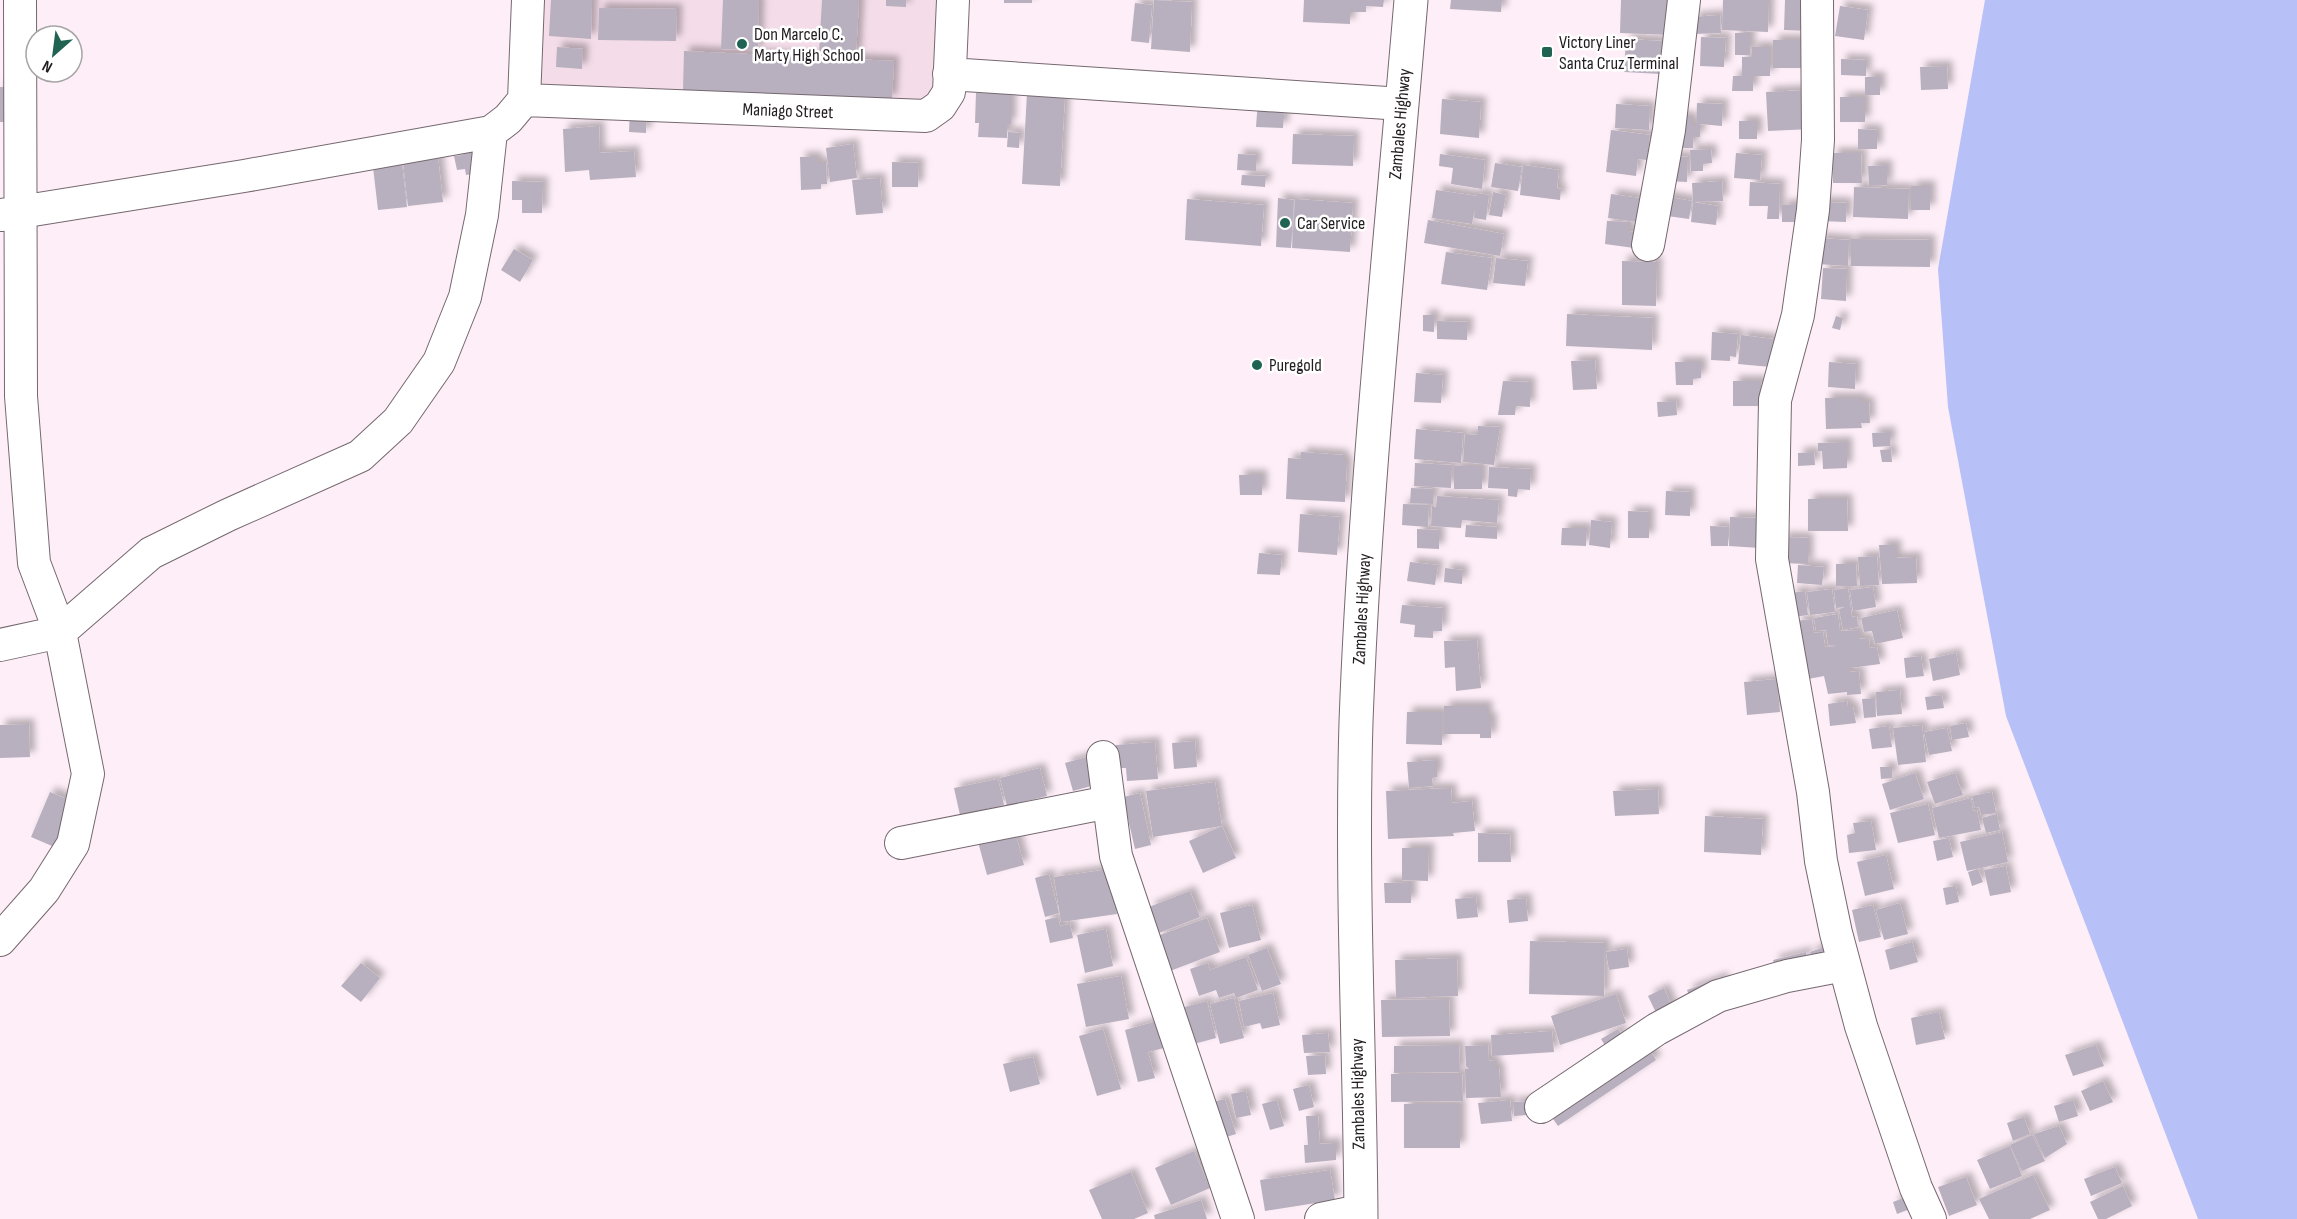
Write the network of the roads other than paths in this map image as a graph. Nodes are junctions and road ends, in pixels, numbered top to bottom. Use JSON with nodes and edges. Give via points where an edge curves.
{"nodes":[{"id":1,"x":20,"y":0,"type":"edge"},
{"id":2,"x":528,"y":0,"type":"edge"},
{"id":3,"x":953,"y":0,"type":"edge"},
{"id":4,"x":1411,"y":0,"type":"edge"},
{"id":5,"x":1684,"y":0,"type":"edge"},
{"id":6,"x":1817,"y":0,"type":"edge"},
{"id":7,"x":949,"y":74,"type":"junction"},
{"id":8,"x":524,"y":100,"type":"junction"},
{"id":9,"x":1402,"y":104,"type":"junction"},
{"id":10,"x":491,"y":132,"type":"junction"},
{"id":11,"x":11,"y":213,"type":"edge"},
{"id":12,"x":1648,"y":245,"type":"dead end"},
{"id":13,"x":60,"y":632,"type":"junction"},
{"id":14,"x":0,"y":645,"type":"edge"},
{"id":15,"x":1103,"y":757,"type":"dead end"},
{"id":16,"x":1109,"y":802,"type":"junction"},
{"id":17,"x":901,"y":843,"type":"dead end"},
{"id":18,"x":0,"y":940,"type":"edge"},
{"id":19,"x":1844,"y":965,"type":"junction"},
{"id":20,"x":1541,"y":1107,"type":"dead end"},
{"id":21,"x":1360,"y":1215,"type":"edge"},
{"id":22,"x":1238,"y":1219,"type":"edge"},
{"id":23,"x":1321,"y":1219,"type":"edge"},
{"id":24,"x":1930,"y":1219,"type":"edge"}],
"edges":[{"from":1,"to":11,"type":"street"},
{"from":2,"to":8,"type":"street"},
{"from":3,"to":7,"type":"street","name":"Maniago Street"},
{"from":4,"to":9,"type":"main road","name":"Zambales Highway"},
{"from":5,"to":12,"type":"street","via":[[1669,130]]},
{"from":6,"to":19,"type":"street","via":[[1818,140],[1813,210],[1798,315],[1775,400],[1772,559],[1813,792],[1821,861]]},
{"from":7,"to":8,"type":"street","name":"Maniago Street","via":[[949,92],[940,106],[926,116]]},
{"from":7,"to":9,"type":"street"},
{"from":8,"to":10,"type":"street"},
{"from":9,"to":21,"type":"main road","name":"Zambales Highway","via":[[1366,540],[1356,723]]},
{"from":10,"to":11,"type":"street"},
{"from":10,"to":13,"type":"street","via":[[482,215],[465,297],[439,362],[398,421],[360,456],[151,553]]},
{"from":11,"to":13,"type":"street","via":[[34,564]]},
{"from":13,"to":14,"type":"street"},
{"from":13,"to":18,"type":"street","via":[[88,774],[73,844],[44,890]]},
{"from":15,"to":16,"type":"street"},
{"from":16,"to":17,"type":"street"},
{"from":16,"to":22,"type":"street","via":[[1116,856]]},
{"from":19,"to":20,"type":"street","via":[[1718,996],[1657,1029]]},
{"from":19,"to":24,"type":"street","via":[[1916,1188]]},
{"from":21,"to":23,"type":"street"}]}
